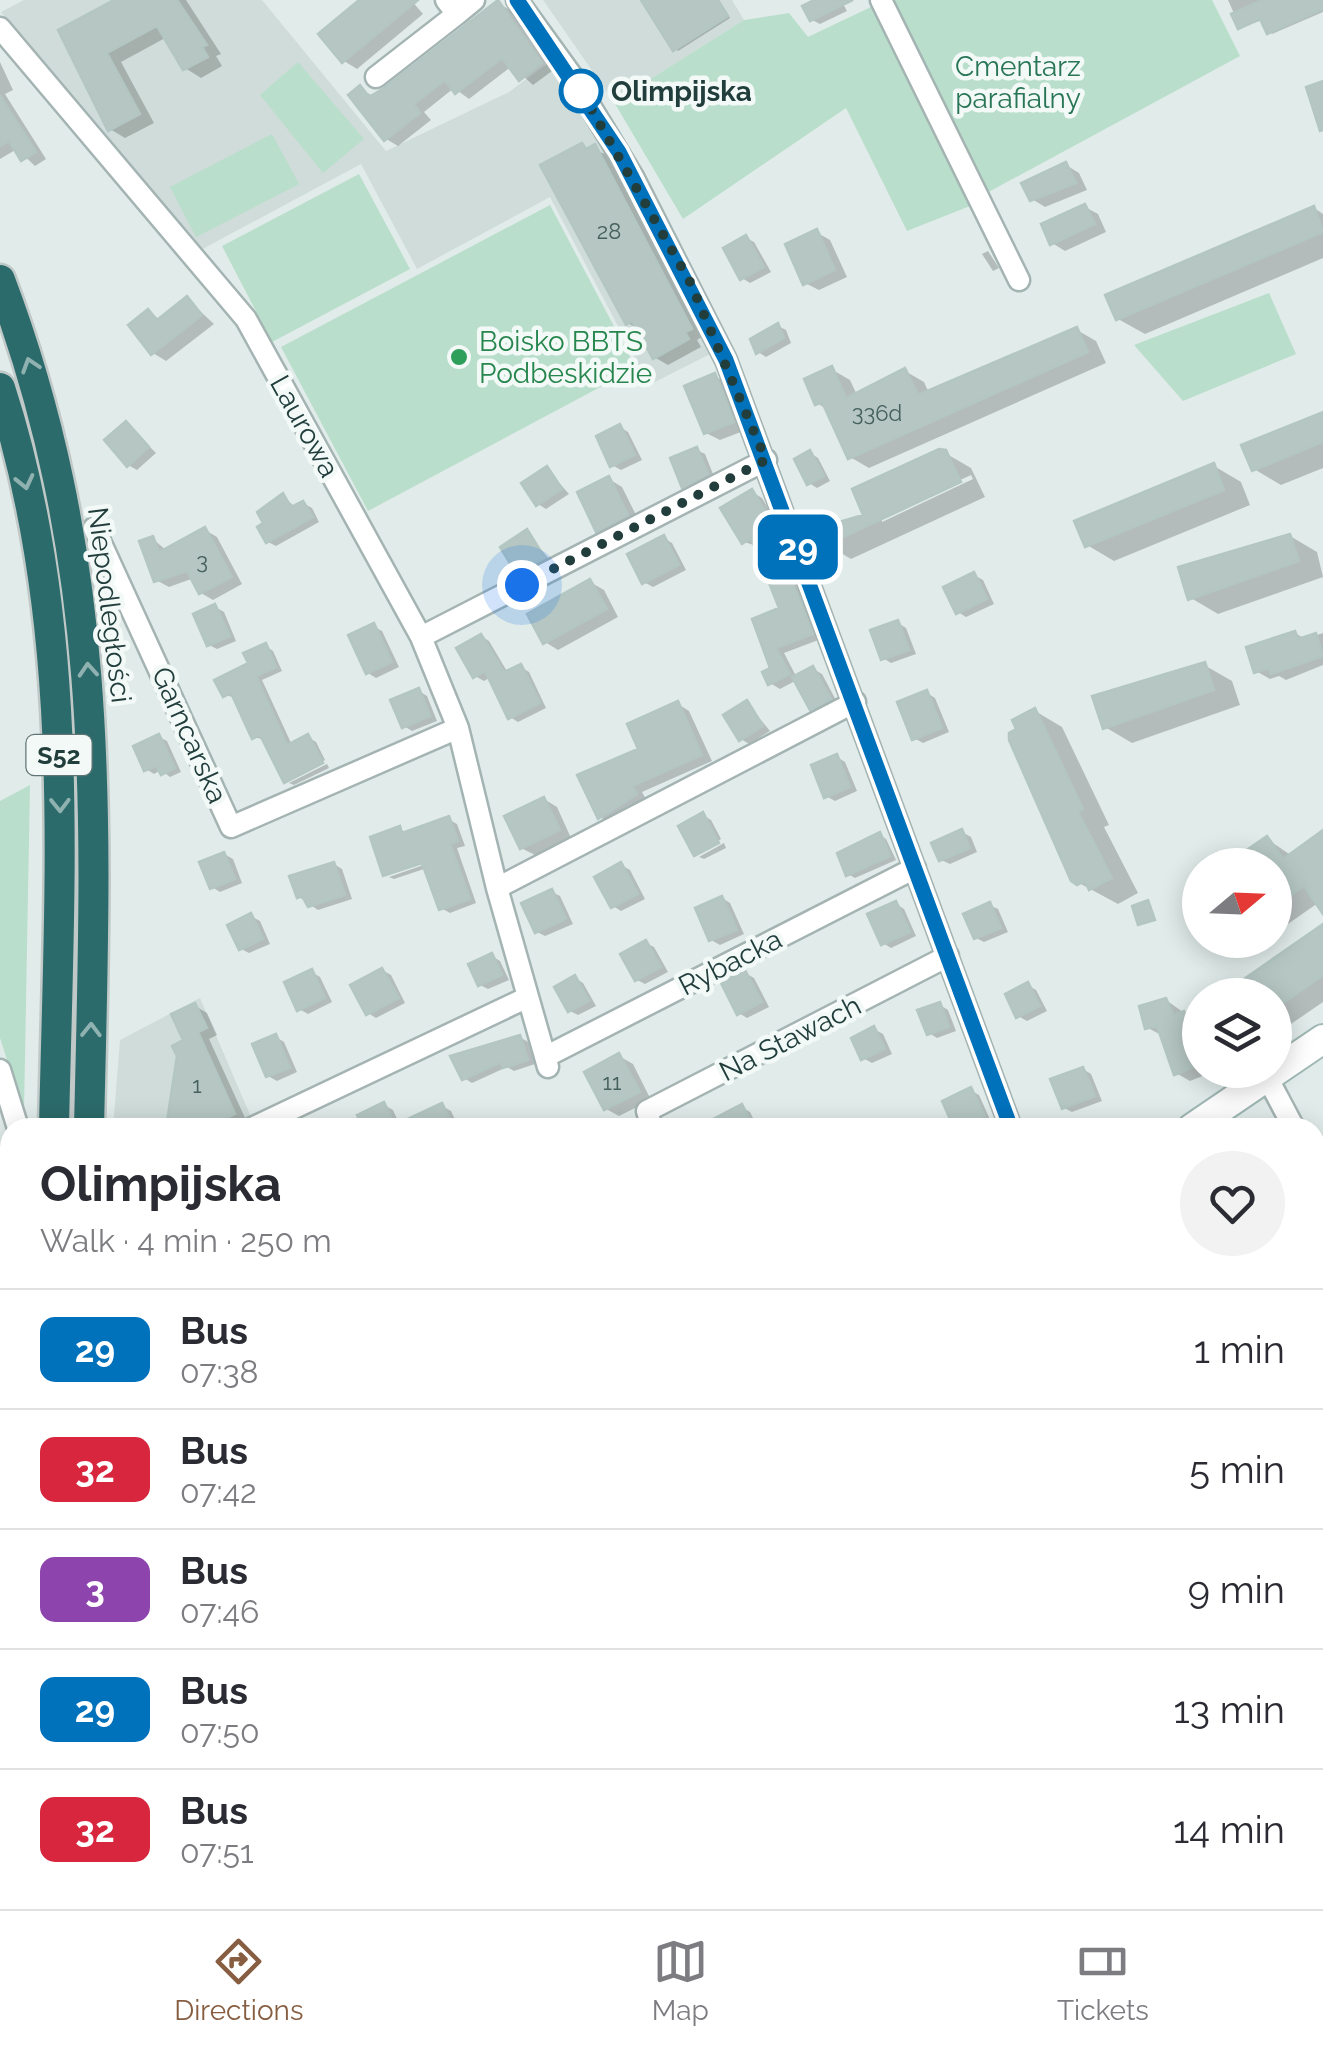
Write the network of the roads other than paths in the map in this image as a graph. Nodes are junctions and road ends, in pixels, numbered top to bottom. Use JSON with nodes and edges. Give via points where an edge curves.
{"nodes":[{"id":1,"x":517,"y":0,"type":"edge"},
{"id":2,"x":881,"y":0,"type":"edge"},
{"id":3,"x":459,"y":4,"type":"edge"},
{"id":4,"x":0,"y":28,"type":"edge"},
{"id":5,"x":376,"y":77,"type":"dead end"},
{"id":6,"x":0,"y":280,"type":"edge"},
{"id":7,"x":1019,"y":280,"type":"dead end"},
{"id":8,"x":0,"y":388,"type":"edge"},
{"id":9,"x":766,"y":460,"type":"junction"},
{"id":10,"x":94,"y":528,"type":"dead end"},
{"id":11,"x":421,"y":637,"type":"junction"},
{"id":12,"x":854,"y":702,"type":"junction"},
{"id":13,"x":458,"y":728,"type":"junction"},
{"id":14,"x":915,"y":868,"type":"junction"},
{"id":15,"x":496,"y":888,"type":"junction"},
{"id":16,"x":948,"y":956,"type":"junction"},
{"id":17,"x":526,"y":998,"type":"junction"},
{"id":18,"x":1323,"y":1039,"type":"edge"},
{"id":19,"x":1292,"y":1060,"type":"edge"},
{"id":20,"x":546,"y":1062,"type":"joint"},
{"id":21,"x":0,"y":1070,"type":"edge"},
{"id":22,"x":1251,"y":1088,"type":"edge"},
{"id":23,"x":1273,"y":1088,"type":"edge"},
{"id":24,"x":15,"y":1118,"type":"edge"},
{"id":25,"x":54,"y":1118,"type":"edge"},
{"id":26,"x":89,"y":1118,"type":"edge"},
{"id":27,"x":273,"y":1118,"type":"edge"},
{"id":28,"x":648,"y":1118,"type":"edge"},
{"id":29,"x":1007,"y":1118,"type":"edge"},
{"id":30,"x":1207,"y":1118,"type":"edge"},
{"id":31,"x":1289,"y":1118,"type":"edge"}],
"edges":[{"from":1,"to":9,"type":"street","via":[[572,76],[650,207],[726,360]]},
{"from":2,"to":7,"type":"street"},
{"from":3,"to":5,"type":"street"},
{"from":4,"to":11,"type":"street","name":"Laurowa","via":[[246,319]]},
{"from":26,"to":6,"type":"highway","name":"Niepodległości","number":"S52","one_way":true,"via":[[96,813],[87,650],[61,482]]},
{"from":8,"to":25,"type":"highway","number":"S52","one_way":true,"via":[[42,565],[59,729]]},
{"from":9,"to":11,"type":"street"},
{"from":9,"to":12,"type":"street"},
{"from":10,"to":13,"type":"street","name":"Garncarska","via":[[231,827]]},
{"from":11,"to":13,"type":"street","name":"Laurowa"},
{"from":12,"to":14,"type":"street"},
{"from":12,"to":15,"type":"street"},
{"from":13,"to":15,"type":"street","name":"Laurowa"},
{"from":14,"to":16,"type":"street"},
{"from":14,"to":20,"type":"street","name":"Rybacka"},
{"from":15,"to":17,"type":"street","name":"Laurowa"},
{"from":16,"to":28,"type":"street","name":"Na Stawach","via":[[646,1112]]},
{"from":16,"to":29,"type":"street"},
{"from":17,"to":20,"type":"street","name":"Laurowa"},
{"from":17,"to":27,"type":"street"},
{"from":18,"to":19,"type":"street"},
{"from":21,"to":24,"type":"street"},
{"from":22,"to":30,"type":"street"},
{"from":23,"to":31,"type":"street"}]}
